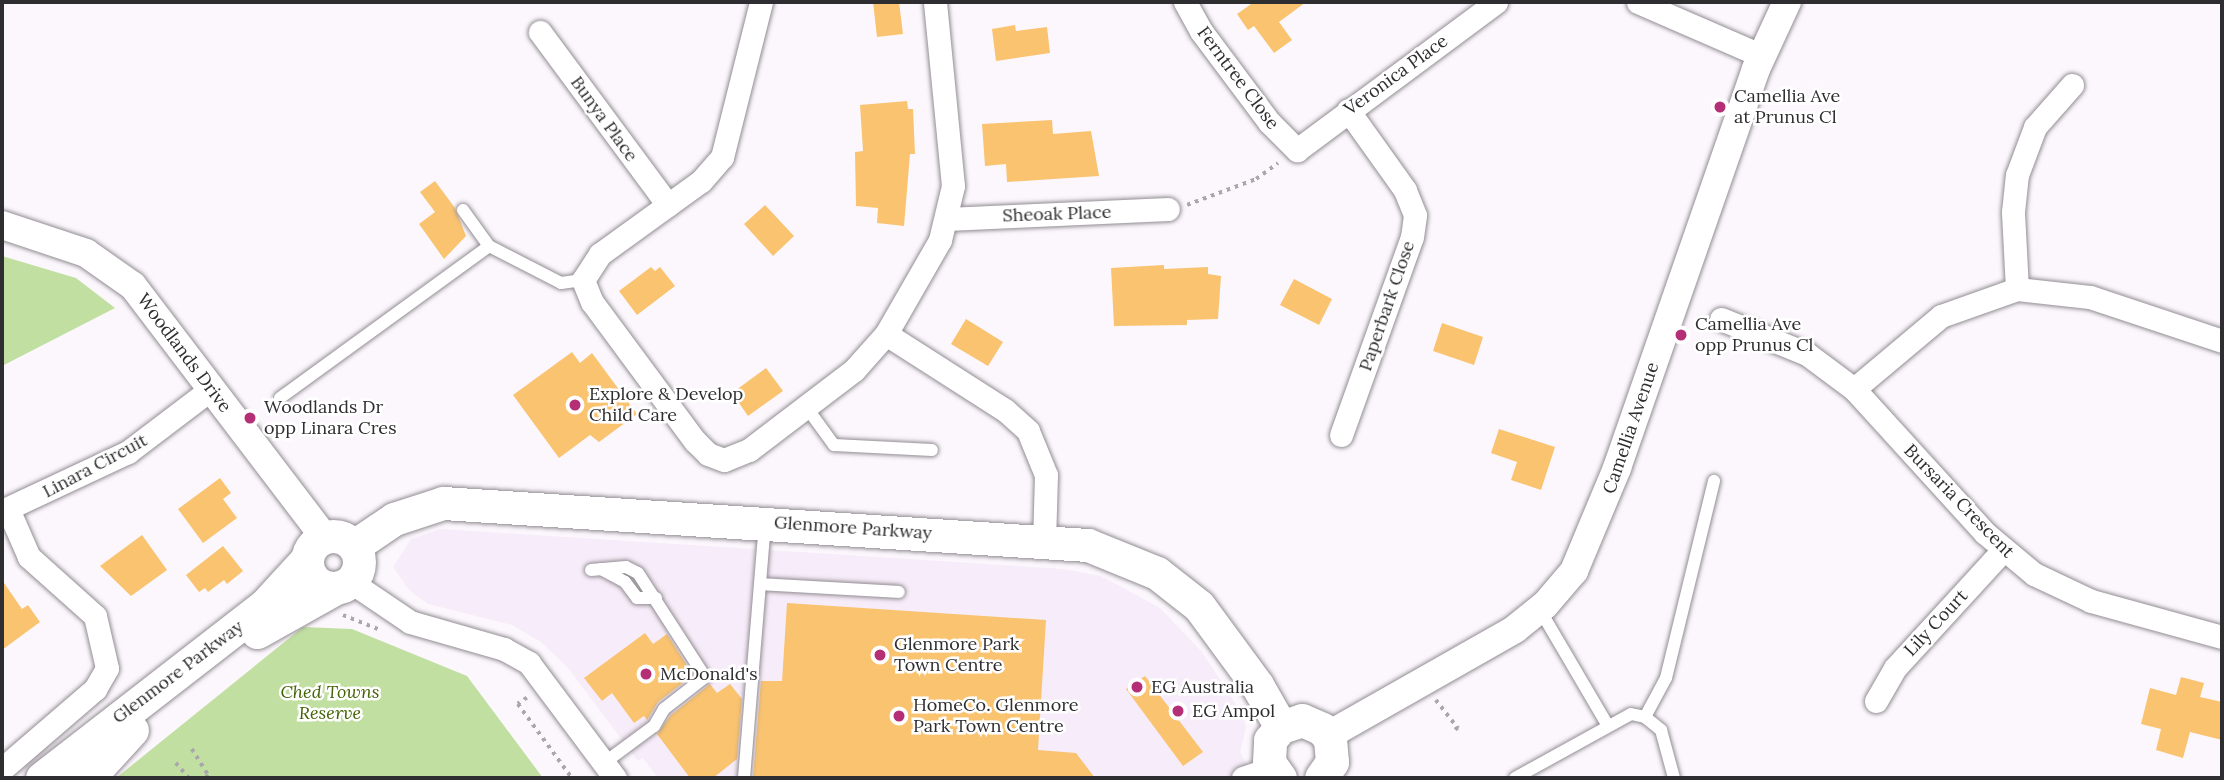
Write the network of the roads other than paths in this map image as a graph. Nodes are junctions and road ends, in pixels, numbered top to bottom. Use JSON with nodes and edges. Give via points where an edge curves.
{"nodes":[{"id":1,"x":761,"y":2,"type":"edge"},
{"id":2,"x":935,"y":2,"type":"edge"},
{"id":3,"x":1185,"y":2,"type":"edge"},
{"id":4,"x":1495,"y":2,"type":"edge"},
{"id":5,"x":1638,"y":2,"type":"edge"},
{"id":6,"x":1787,"y":2,"type":"edge"},
{"id":7,"x":540,"y":32,"type":"dead end"},
{"id":8,"x":1762,"y":56,"type":"junction"},
{"id":9,"x":2072,"y":85,"type":"dead end"},
{"id":10,"x":1348,"y":110,"type":"junction"},
{"id":11,"x":1297,"y":150,"type":"joint"},
{"id":12,"x":668,"y":205,"type":"junction"},
{"id":13,"x":1168,"y":209,"type":"road end"},
{"id":14,"x":463,"y":210,"type":"dead end"},
{"id":15,"x":947,"y":219,"type":"junction"},
{"id":16,"x":2,"y":225,"type":"edge"},
{"id":17,"x":489,"y":246,"type":"junction"},
{"id":18,"x":583,"y":280,"type":"junction"},
{"id":19,"x":2017,"y":289,"type":"junction"},
{"id":20,"x":1721,"y":319,"type":"dead end"},
{"id":21,"x":886,"y":334,"type":"junction"},
{"id":22,"x":2222,"y":341,"type":"edge"},
{"id":23,"x":211,"y":389,"type":"junction"},
{"id":24,"x":1854,"y":389,"type":"junction"},
{"id":25,"x":280,"y":398,"type":"dead end"},
{"id":26,"x":807,"y":408,"type":"junction"},
{"id":27,"x":1342,"y":435,"type":"dead end"},
{"id":28,"x":932,"y":450,"type":"dead end"},
{"id":29,"x":1714,"y":481,"type":"dead end"},
{"id":30,"x":5,"y":510,"type":"edge"},
{"id":31,"x":765,"y":523,"type":"junction"},
{"id":32,"x":1044,"y":541,"type":"junction"},
{"id":33,"x":328,"y":548,"type":"junction"},
{"id":34,"x":2003,"y":550,"type":"junction"},
{"id":35,"x":596,"y":570,"type":"dead end"},
{"id":36,"x":760,"y":584,"type":"junction"},
{"id":37,"x":899,"y":592,"type":"dead end"},
{"id":38,"x":341,"y":595,"type":"junction"},
{"id":39,"x":1540,"y":610,"type":"junction"},
{"id":40,"x":2222,"y":637,"type":"edge"},
{"id":41,"x":1875,"y":701,"type":"dead end"},
{"id":42,"x":1645,"y":717,"type":"junction"},
{"id":43,"x":1607,"y":724,"type":"junction"},
{"id":44,"x":1281,"y":727,"type":"junction"},
{"id":45,"x":1327,"y":736,"type":"junction"},
{"id":46,"x":2,"y":769,"type":"edge"},
{"id":47,"x":610,"y":771,"type":"edge"},
{"id":48,"x":1265,"y":775,"type":"edge"},
{"id":49,"x":42,"y":778,"type":"edge"},
{"id":50,"x":88,"y":778,"type":"edge"},
{"id":51,"x":744,"y":778,"type":"edge"},
{"id":52,"x":1321,"y":778,"type":"edge"},
{"id":53,"x":1515,"y":778,"type":"edge"},
{"id":54,"x":1674,"y":778,"type":"edge"}],
"edges":[{"from":1,"to":12,"type":"street","via":[[722,158],[701,181]]},
{"from":2,"to":15,"type":"street","via":[[950,125],[953,186]]},
{"from":3,"to":11,"type":"street","name":"Ferntree Close","via":[[1201,31],[1269,122]]},
{"from":4,"to":10,"type":"street","name":"Veronica Place"},
{"from":5,"to":8,"type":"street"},
{"from":6,"to":8,"type":"street","name":"Camellia Avenue"},
{"from":7,"to":12,"type":"street","name":"Bunya Place"},
{"from":8,"to":39,"type":"street","name":"Camellia Avenue","via":[[1591,537],[1574,571]]},
{"from":9,"to":19,"type":"street","via":[[2035,127],[2017,174],[2013,212]]},
{"from":10,"to":11,"type":"street","name":"Veronica Place"},
{"from":10,"to":27,"type":"street","name":"Paperbark Close","via":[[1405,190],[1415,215],[1412,237]]},
{"from":12,"to":18,"type":"street","via":[[600,254]]},
{"from":13,"to":15,"type":"street","name":"Sheoak Place"},
{"from":14,"to":17,"type":"lane"},
{"from":15,"to":21,"type":"street","via":[[932,256]]},
{"from":16,"to":23,"type":"street","name":"Woodlands Drive","via":[[61,242],[112,268],[150,306]]},
{"from":17,"to":18,"type":"lane","via":[[561,283]]},
{"from":17,"to":25,"type":"lane"},
{"from":18,"to":26,"type":"street","via":[[592,302],[695,442],[713,457],[736,458]]},
{"from":19,"to":22,"type":"street","via":[[2090,297]]},
{"from":19,"to":24,"type":"street","via":[[1941,316]]},
{"from":20,"to":24,"type":"street","name":"Bursaria Crescent","via":[[1784,342]]},
{"from":21,"to":26,"type":"street","via":[[854,370]]},
{"from":21,"to":32,"type":"street","via":[[1005,410],[1030,434],[1046,475]]},
{"from":23,"to":30,"type":"street","name":"Linara Circuit","via":[[128,452]]},
{"from":23,"to":33,"type":"street","name":"Woodlands Drive"},
{"from":24,"to":34,"type":"street","name":"Bursaria Crescent"},
{"from":26,"to":28,"type":"lane","via":[[834,445]]},
{"from":29,"to":42,"type":"lane","via":[[1666,678]]},
{"from":30,"to":46,"type":"street","name":"Linara Circuit","via":[[29,557],[95,616],[107,668],[95,689]]},
{"from":31,"to":32,"type":"main road","name":"Glenmore Parkway"},
{"from":31,"to":33,"type":"main road","name":"Glenmore Parkway","via":[[443,503]]},
{"from":31,"to":36,"type":"lane"},
{"from":32,"to":44,"type":"main road","name":"Glenmore Parkway","via":[[1103,549],[1173,583],[1217,627]]},
{"from":33,"to":38,"type":"main road","via":[[311,577]]},
{"from":33,"to":38,"type":"main road","via":[[359,569]]},
{"from":33,"to":49,"type":"main road","name":"Glenmore Parkway","via":[[256,612]]},
{"from":34,"to":40,"type":"street","name":"Bursaria Crescent","via":[[2046,582],[2075,596]]},
{"from":34,"to":41,"type":"street","name":"Lily Court","via":[[1895,667]]},
{"from":35,"to":47,"type":"lane","via":[[626,567],[638,573],[705,677],[664,709],[654,726]]},
{"from":36,"to":37,"type":"lane"},
{"from":36,"to":51,"type":"lane"},
{"from":38,"to":47,"type":"street","via":[[410,622],[504,649],[529,663]]},
{"from":38,"to":50,"type":"main road","name":"Glenmore Parkway","via":[[256,633],[140,723]]},
{"from":39,"to":43,"type":"lane"},
{"from":39,"to":45,"type":"street","name":"Camellia Avenue"},
{"from":42,"to":43,"type":"lane","via":[[1626,715]]},
{"from":42,"to":54,"type":"lane","via":[[1664,736]]},
{"from":43,"to":53,"type":"lane"},
{"from":44,"to":45,"type":"main road","via":[[1302,720]]},
{"from":44,"to":48,"type":"main road","via":[[1268,751]]},
{"from":45,"to":52,"type":"main road","via":[[1332,762]]}]}
